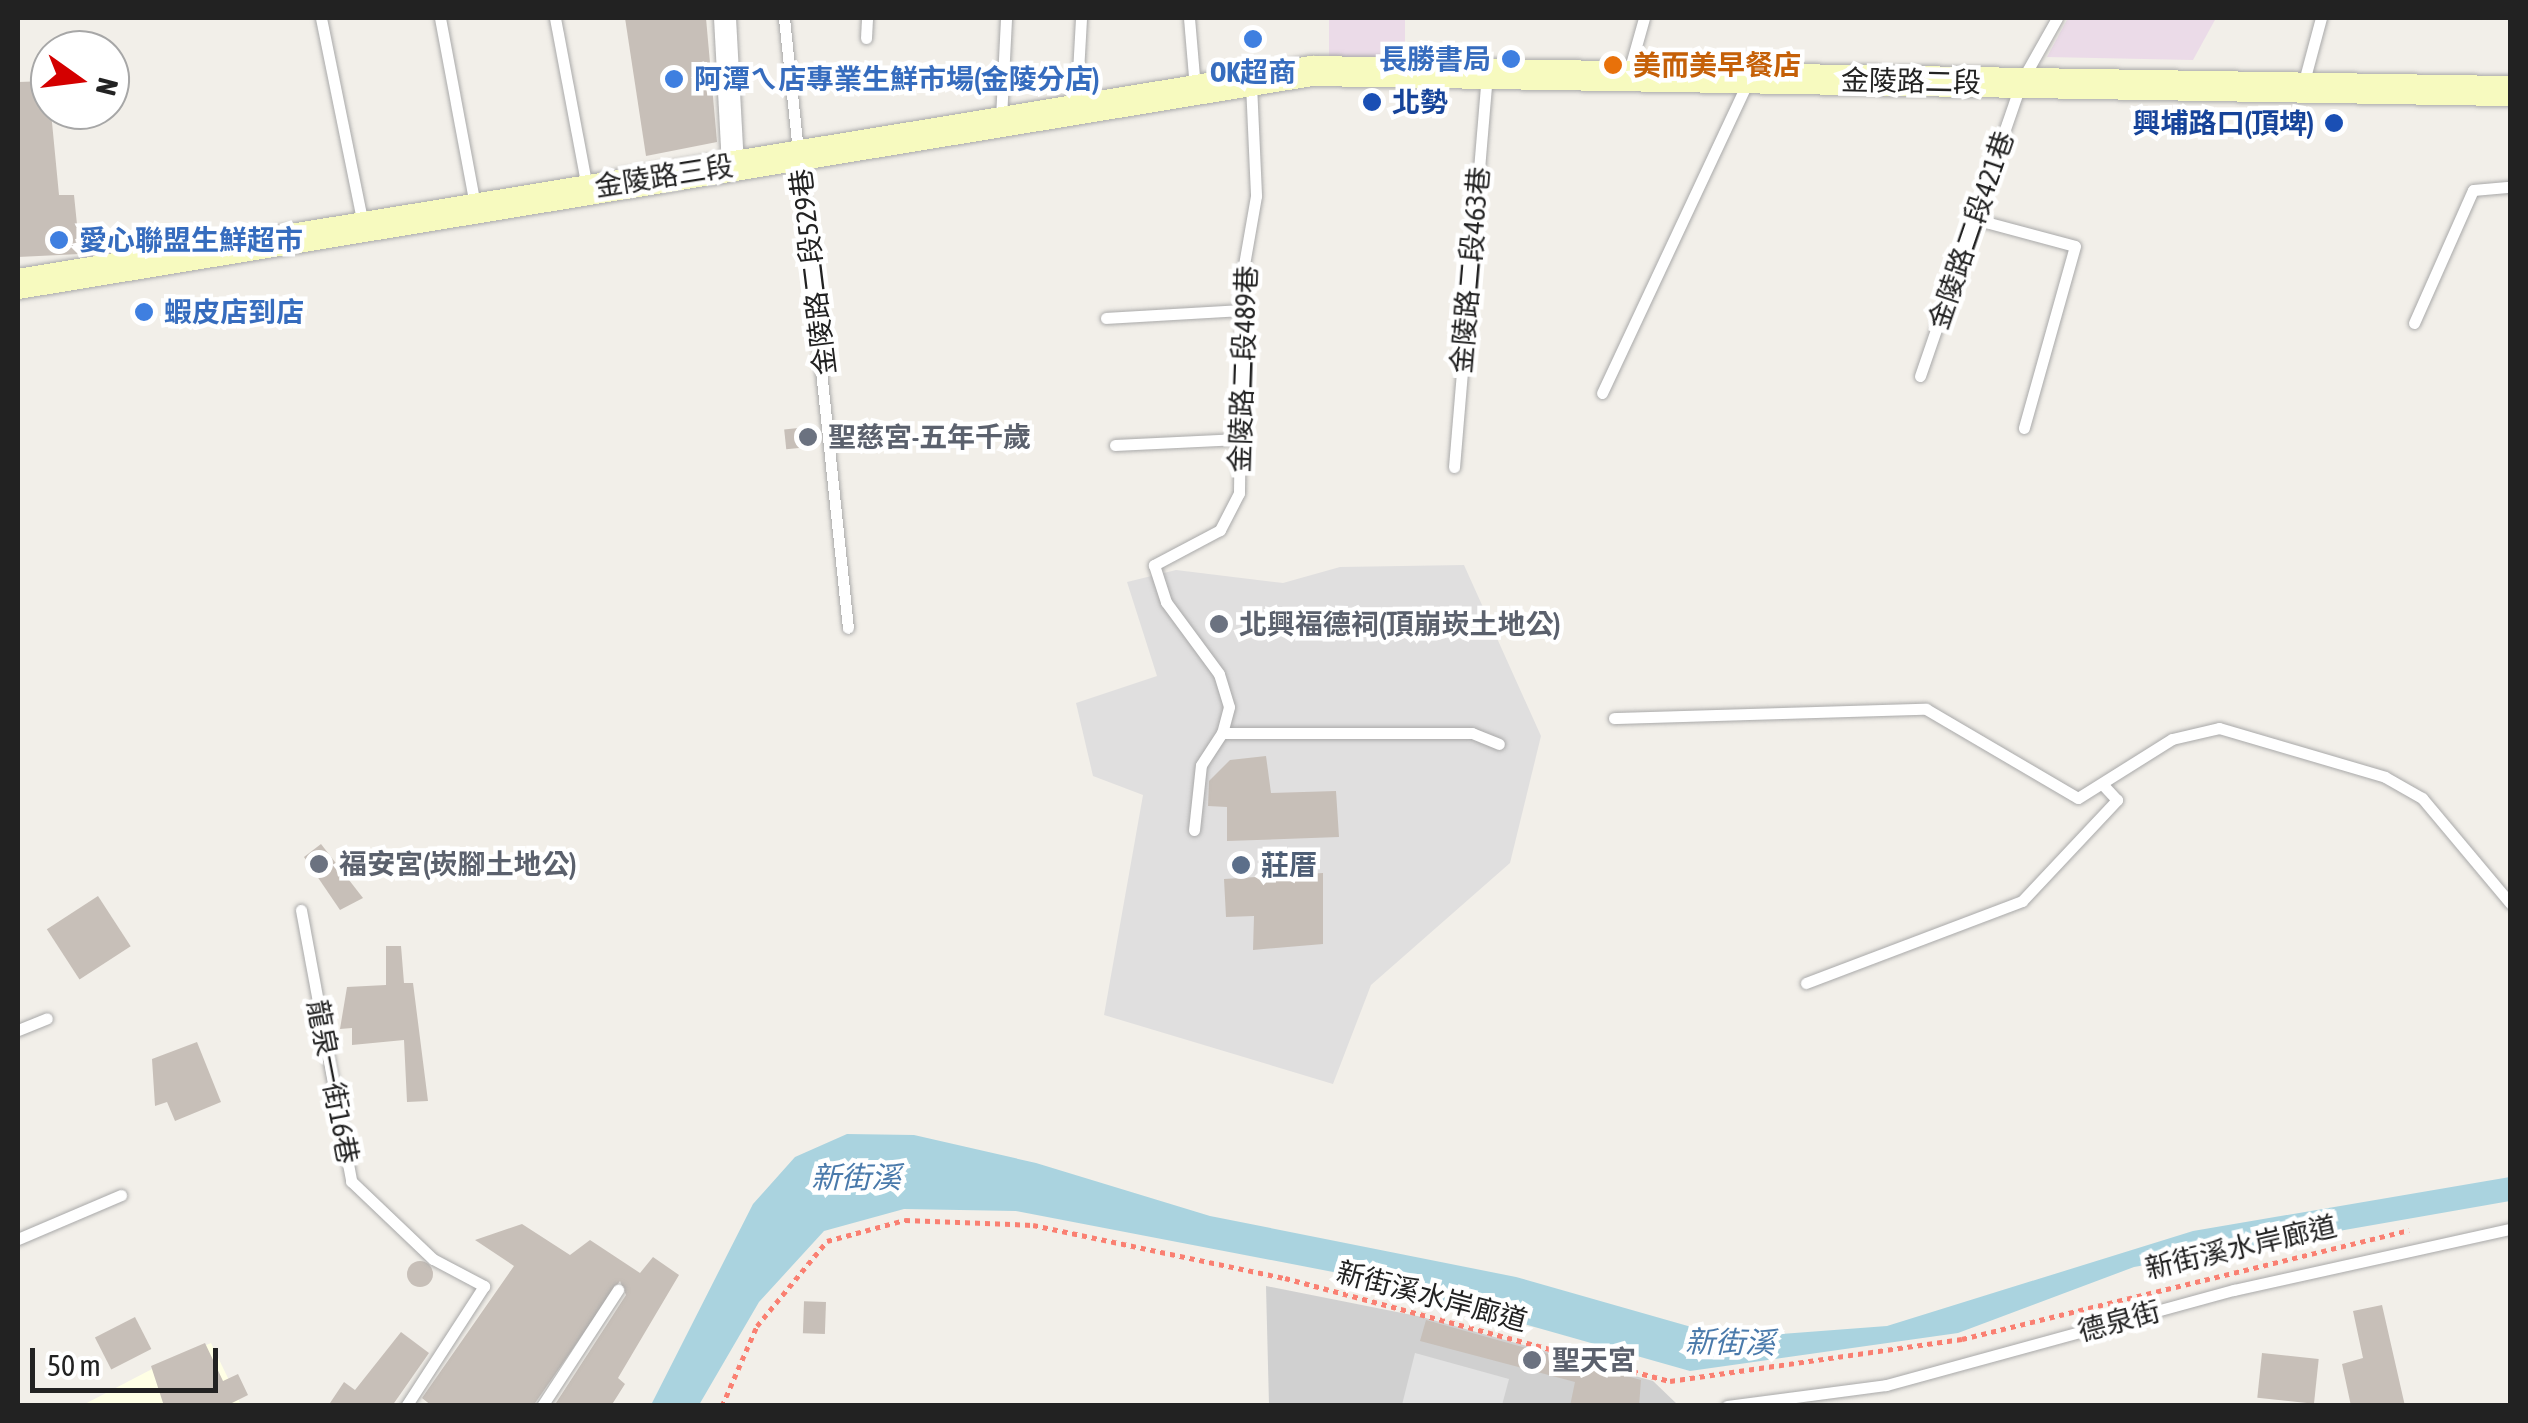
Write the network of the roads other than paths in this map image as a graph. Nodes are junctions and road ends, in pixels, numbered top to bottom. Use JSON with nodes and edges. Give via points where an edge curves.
{"nodes":[{"id":1,"x":322,"y":18,"type":"edge"},
{"id":2,"x":440,"y":18,"type":"edge"},
{"id":3,"x":556,"y":18,"type":"edge"},
{"id":4,"x":725,"y":18,"type":"edge"},
{"id":5,"x":784,"y":18,"type":"edge"},
{"id":6,"x":866,"y":18,"type":"edge"},
{"id":7,"x":1006,"y":18,"type":"edge"},
{"id":8,"x":1080,"y":18,"type":"edge"},
{"id":9,"x":1189,"y":18,"type":"edge"},
{"id":10,"x":1644,"y":18,"type":"edge"},
{"id":11,"x":2056,"y":18,"type":"edge"},
{"id":12,"x":2321,"y":18,"type":"edge"},
{"id":13,"x":866,"y":38,"type":"dead end"},
{"id":14,"x":1312,"y":71,"type":"joint"},
{"id":15,"x":1486,"y":74,"type":"junction"},
{"id":16,"x":1750,"y":78,"type":"junction"},
{"id":17,"x":1628,"y":79,"type":"junction"},
{"id":18,"x":1251,"y":80,"type":"junction"},
{"id":19,"x":2021,"y":82,"type":"junction"},
{"id":20,"x":2302,"y":87,"type":"junction"},
{"id":21,"x":1196,"y":88,"type":"junction"},
{"id":22,"x":2510,"y":91,"type":"edge"},
{"id":23,"x":1076,"y":108,"type":"junction"},
{"id":24,"x":1001,"y":121,"type":"junction"},
{"id":25,"x":799,"y":155,"type":"junction"},
{"id":26,"x":732,"y":166,"type":"junction"},
{"id":27,"x":2510,"y":187,"type":"edge"},
{"id":28,"x":587,"y":188,"type":"junction"},
{"id":29,"x":475,"y":206,"type":"junction"},
{"id":30,"x":1978,"y":220,"type":"junction"},
{"id":31,"x":363,"y":226,"type":"junction"},
{"id":32,"x":18,"y":284,"type":"edge"},
{"id":33,"x":1241,"y":310,"type":"junction"},
{"id":34,"x":1106,"y":318,"type":"dead end"},
{"id":35,"x":2414,"y":323,"type":"dead end"},
{"id":36,"x":1920,"y":376,"type":"dead end"},
{"id":37,"x":1602,"y":393,"type":"dead end"},
{"id":38,"x":2024,"y":428,"type":"dead end"},
{"id":39,"x":1239,"y":440,"type":"junction"},
{"id":40,"x":1115,"y":444,"type":"dead end"},
{"id":41,"x":1454,"y":466,"type":"dead end"},
{"id":42,"x":848,"y":628,"type":"dead end"},
{"id":43,"x":1614,"y":718,"type":"dead end"},
{"id":44,"x":1222,"y":733,"type":"junction"},
{"id":45,"x":1499,"y":744,"type":"dead end"},
{"id":46,"x":2104,"y":787,"type":"junction"},
{"id":47,"x":1194,"y":830,"type":"dead end"},
{"id":48,"x":2510,"y":903,"type":"edge"},
{"id":49,"x":301,"y":910,"type":"dead end"},
{"id":50,"x":1806,"y":982,"type":"dead end"},
{"id":51,"x":47,"y":1018,"type":"dead end"},
{"id":52,"x":18,"y":1030,"type":"edge"},
{"id":53,"x":121,"y":1196,"type":"dead end"},
{"id":54,"x":2510,"y":1229,"type":"edge"},
{"id":55,"x":18,"y":1239,"type":"edge"},
{"id":56,"x":618,"y":1290,"type":"dead end"},
{"id":57,"x":406,"y":1406,"type":"edge"},
{"id":58,"x":542,"y":1406,"type":"edge"},
{"id":59,"x":1727,"y":1406,"type":"edge"}],
"edges":[{"from":1,"to":31,"type":"lane"},
{"from":2,"to":29,"type":"lane"},
{"from":3,"to":28,"type":"lane"},
{"from":4,"to":26,"type":"street"},
{"from":5,"to":25,"type":"lane","name":"金陵路二段529巷"},
{"from":6,"to":13,"type":"lane"},
{"from":7,"to":24,"type":"lane"},
{"from":8,"to":23,"type":"lane"},
{"from":9,"to":21,"type":"lane"},
{"from":10,"to":17,"type":"lane"},
{"from":11,"to":19,"type":"lane","name":"金陵路二段421巷"},
{"from":12,"to":20,"type":"lane"},
{"from":14,"to":15,"type":"main road","name":"金陵路二段"},
{"from":14,"to":18,"type":"main road","name":"金陵路三段"},
{"from":15,"to":17,"type":"main road","name":"金陵路二段"},
{"from":15,"to":41,"type":"lane","name":"金陵路二段463巷"},
{"from":16,"to":17,"type":"main road","name":"金陵路二段"},
{"from":16,"to":19,"type":"main road","name":"金陵路二段"},
{"from":16,"to":37,"type":"lane"},
{"from":18,"to":21,"type":"main road","name":"金陵路三段"},
{"from":18,"to":33,"type":"lane","name":"金陵路二段489巷","via":[[1256,196]]},
{"from":19,"to":20,"type":"main road","name":"金陵路二段"},
{"from":19,"to":30,"type":"lane","name":"金陵路二段421巷"},
{"from":20,"to":22,"type":"main road","name":"金陵路二段"},
{"from":21,"to":23,"type":"main road","name":"金陵路三段"},
{"from":23,"to":24,"type":"main road","name":"金陵路三段"},
{"from":24,"to":25,"type":"main road","name":"金陵路三段"},
{"from":25,"to":26,"type":"main road","name":"金陵路三段"},
{"from":25,"to":42,"type":"lane","name":"金陵路二段529巷"},
{"from":26,"to":28,"type":"main road","name":"金陵路三段"},
{"from":27,"to":35,"type":"lane","via":[[2473,190]]},
{"from":28,"to":29,"type":"main road","name":"金陵路三段"},
{"from":29,"to":31,"type":"main road","name":"金陵路三段"},
{"from":30,"to":36,"type":"lane","name":"金陵路二段421巷"},
{"from":30,"to":38,"type":"lane","via":[[2075,246]]},
{"from":31,"to":32,"type":"main road","name":"金陵路三段"},
{"from":33,"to":34,"type":"lane"},
{"from":33,"to":39,"type":"lane","name":"金陵路二段489巷"},
{"from":39,"to":40,"type":"lane"},
{"from":39,"to":44,"type":"lane","name":"金陵路二段489巷","via":[[1239,493],[1220,530],[1154,565],[1166,602],[1219,674],[1229,708]]},
{"from":43,"to":46,"type":"lane","via":[[1926,709],[2064,794]]},
{"from":44,"to":45,"type":"lane","via":[[1472,733]]},
{"from":44,"to":47,"type":"lane","via":[[1201,765]]},
{"from":46,"to":48,"type":"lane","via":[[2172,739],[2218,728],[2385,777],[2422,798]]},
{"from":46,"to":50,"type":"lane","via":[[2117,800],[2022,902]]},
{"from":49,"to":57,"type":"lane","name":"龍泉一街16巷","via":[[351,1181],[434,1259],[484,1286]]},
{"from":51,"to":52,"type":"lane"},
{"from":53,"to":55,"type":"lane"},
{"from":54,"to":59,"type":"lane","name":"德泉街","via":[[2234,1290],[1886,1385]]},
{"from":56,"to":58,"type":"lane"}]}
